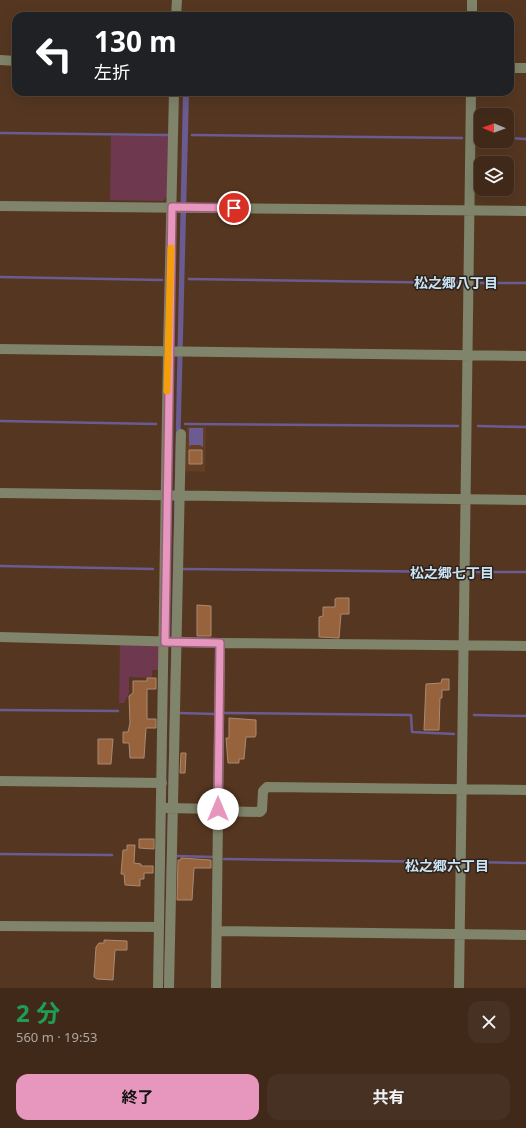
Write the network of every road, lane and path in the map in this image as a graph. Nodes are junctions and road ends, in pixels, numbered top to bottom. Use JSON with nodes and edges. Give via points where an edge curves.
{"nodes":[{"id":1,"x":177,"y":0,"type":"edge"},
{"id":2,"x":472,"y":0,"type":"edge"},
{"id":3,"x":176,"y":12,"type":"edge"},
{"id":4,"x":472,"y":12,"type":"edge"},
{"id":5,"x":0,"y":60,"type":"edge"},
{"id":6,"x":12,"y":61,"type":"edge"},
{"id":7,"x":514,"y":68,"type":"edge"},
{"id":8,"x":526,"y":68,"type":"edge"},
{"id":9,"x":174,"y":96,"type":"edge"},
{"id":10,"x":471,"y":96,"type":"edge"},
{"id":11,"x":0,"y":206,"type":"edge"},
{"id":12,"x":179,"y":207,"type":"junction"},
{"id":13,"x":468,"y":210,"type":"junction"},
{"id":14,"x":526,"y":211,"type":"edge"},
{"id":15,"x":0,"y":349,"type":"edge"},
{"id":16,"x":175,"y":351,"type":"junction"},
{"id":17,"x":467,"y":355,"type":"junction"},
{"id":18,"x":526,"y":356,"type":"edge"},
{"id":19,"x":181,"y":434,"type":"dead end"},
{"id":20,"x":0,"y":493,"type":"edge"},
{"id":21,"x":173,"y":495,"type":"junction"},
{"id":22,"x":466,"y":499,"type":"junction"},
{"id":23,"x":526,"y":500,"type":"edge"},
{"id":24,"x":0,"y":637,"type":"edge"},
{"id":25,"x":165,"y":642,"type":"junction"},
{"id":26,"x":177,"y":642,"type":"junction"},
{"id":27,"x":220,"y":643,"type":"junction"},
{"id":28,"x":463,"y":645,"type":"junction"},
{"id":29,"x":526,"y":646,"type":"edge"},
{"id":30,"x":0,"y":782,"type":"edge"},
{"id":31,"x":162,"y":783,"type":"junction"},
{"id":32,"x":461,"y":790,"type":"junction"},
{"id":33,"x":526,"y":790,"type":"edge"},
{"id":34,"x":167,"y":808,"type":"junction"},
{"id":35,"x":218,"y":810,"type":"junction"},
{"id":36,"x":0,"y":926,"type":"edge"},
{"id":37,"x":159,"y":927,"type":"junction"},
{"id":38,"x":217,"y":931,"type":"junction"},
{"id":39,"x":459,"y":934,"type":"junction"},
{"id":40,"x":526,"y":935,"type":"edge"},
{"id":41,"x":158,"y":988,"type":"edge"},
{"id":42,"x":169,"y":988,"type":"edge"},
{"id":43,"x":216,"y":988,"type":"edge"},
{"id":44,"x":459,"y":988,"type":"edge"}],
"edges":[{"from":1,"to":3,"type":"street"},
{"from":2,"to":4,"type":"street"},
{"from":5,"to":6,"type":"street"},
{"from":7,"to":8,"type":"street"},
{"from":9,"to":12,"type":"street"},
{"from":10,"to":13,"type":"street"},
{"from":11,"to":12,"type":"street"},
{"from":12,"to":13,"type":"street"},
{"from":12,"to":16,"type":"street"},
{"from":13,"to":14,"type":"street"},
{"from":13,"to":17,"type":"street"},
{"from":15,"to":16,"type":"street"},
{"from":16,"to":17,"type":"street"},
{"from":16,"to":21,"type":"street"},
{"from":17,"to":18,"type":"street"},
{"from":17,"to":22,"type":"street"},
{"from":19,"to":21,"type":"street"},
{"from":20,"to":21,"type":"street"},
{"from":21,"to":22,"type":"street"},
{"from":21,"to":25,"type":"street"},
{"from":21,"to":26,"type":"street"},
{"from":22,"to":23,"type":"street"},
{"from":22,"to":28,"type":"street"},
{"from":24,"to":25,"type":"street"},
{"from":25,"to":26,"type":"street"},
{"from":25,"to":31,"type":"street"},
{"from":26,"to":27,"type":"street"},
{"from":26,"to":34,"type":"street"},
{"from":27,"to":28,"type":"street"},
{"from":27,"to":35,"type":"street"},
{"from":28,"to":29,"type":"street"},
{"from":28,"to":32,"type":"street"},
{"from":30,"to":31,"type":"street"},
{"from":31,"to":34,"type":"street"},
{"from":32,"to":33,"type":"street"},
{"from":32,"to":35,"type":"street","via":[[267,787],[263,792],[260,812]]},
{"from":32,"to":39,"type":"street"},
{"from":34,"to":35,"type":"street"},
{"from":34,"to":37,"type":"street"},
{"from":34,"to":42,"type":"street"},
{"from":35,"to":38,"type":"street"},
{"from":36,"to":37,"type":"street"},
{"from":37,"to":41,"type":"street"},
{"from":38,"to":39,"type":"street"},
{"from":38,"to":43,"type":"street"},
{"from":39,"to":40,"type":"street"},
{"from":39,"to":44,"type":"street"}]}
